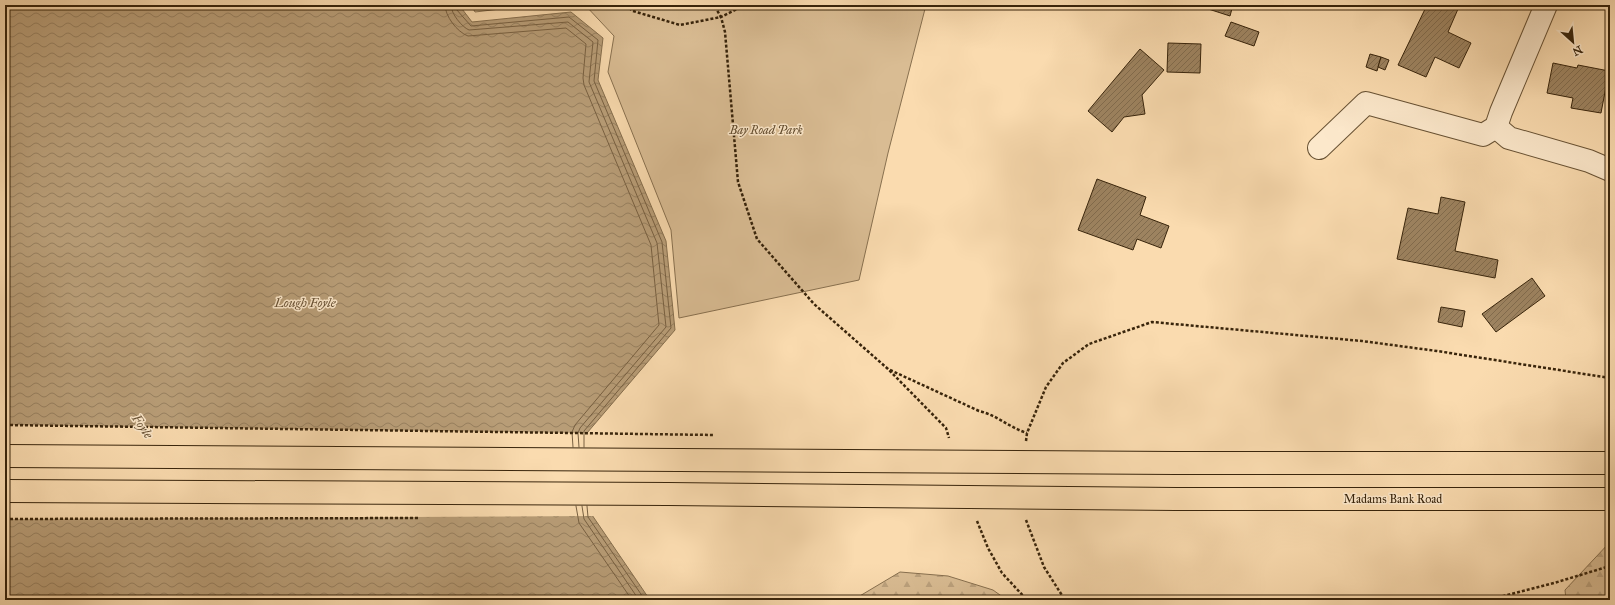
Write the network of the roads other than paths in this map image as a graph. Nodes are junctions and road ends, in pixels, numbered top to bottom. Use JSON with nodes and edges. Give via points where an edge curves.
{"nodes":[{"id":1,"x":1546,"y":5,"type":"edge"},
{"id":2,"x":1496,"y":127,"type":"junction"},
{"id":3,"x":1319,"y":148,"type":"dead end"},
{"id":4,"x":1610,"y":170,"type":"edge"},
{"id":5,"x":5,"y":456,"type":"edge"},
{"id":6,"x":1610,"y":463,"type":"edge"},
{"id":7,"x":5,"y":491,"type":"edge"},
{"id":8,"x":1610,"y":499,"type":"edge"}],
"edges":[{"from":1,"to":2,"type":"street"},
{"from":2,"to":3,"type":"street","via":[[1483,135],[1366,103]]},
{"from":2,"to":4,"type":"street","via":[[1509,138],[1589,161]]},
{"from":5,"to":6,"type":"highway","bridge":true,"via":[[1176,464]]},
{"from":7,"to":8,"type":"highway","name":"Madams Bank Road","bridge":true,"via":[[1176,499]]}]}
